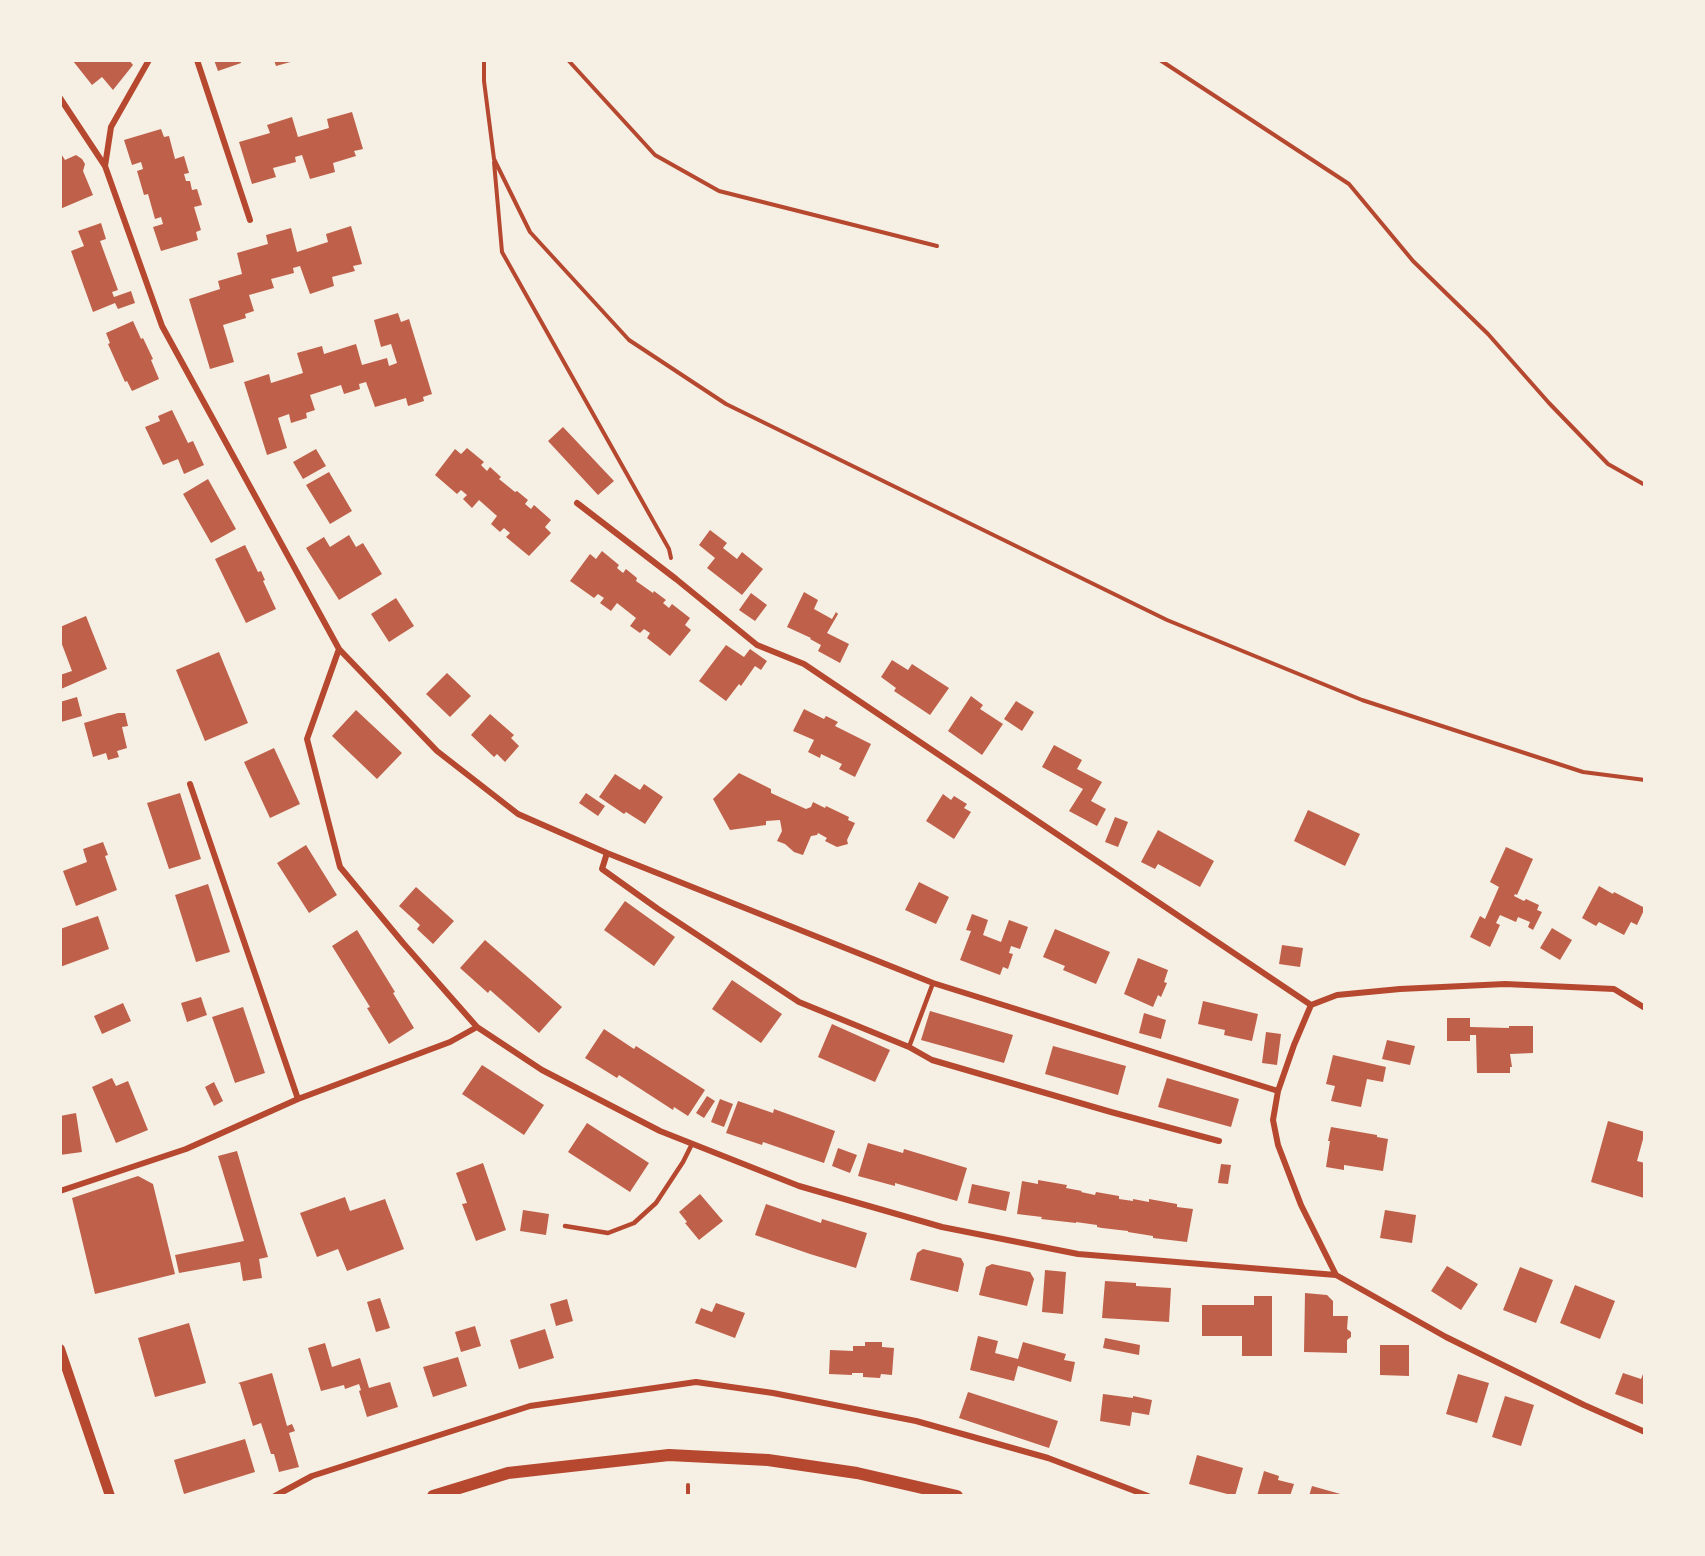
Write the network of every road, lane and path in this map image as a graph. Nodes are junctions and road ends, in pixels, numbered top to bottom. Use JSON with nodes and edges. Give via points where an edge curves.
{"nodes":[{"id":1,"x":149,"y":60,"type":"edge"},
{"id":2,"x":197,"y":60,"type":"edge"},
{"id":3,"x":484,"y":60,"type":"edge"},
{"id":4,"x":568,"y":60,"type":"edge"},
{"id":5,"x":1160,"y":60,"type":"edge"},
{"id":6,"x":60,"y":98,"type":"edge"},
{"id":7,"x":494,"y":159,"type":"junction"},
{"id":8,"x":105,"y":166,"type":"junction"},
{"id":9,"x":250,"y":220,"type":"dead end"},
{"id":10,"x":937,"y":246,"type":"dead end"},
{"id":11,"x":1645,"y":485,"type":"edge"},
{"id":12,"x":577,"y":503,"type":"dead end"},
{"id":13,"x":676,"y":579,"type":"junction"},
{"id":14,"x":339,"y":649,"type":"junction"},
{"id":15,"x":1645,"y":780,"type":"edge"},
{"id":16,"x":190,"y":784,"type":"dead end"},
{"id":17,"x":607,"y":853,"type":"junction"},
{"id":18,"x":933,"y":982,"type":"junction"},
{"id":19,"x":1311,"y":1005,"type":"junction"},
{"id":20,"x":1645,"y":1008,"type":"edge"},
{"id":21,"x":477,"y":1027,"type":"junction"},
{"id":22,"x":909,"y":1047,"type":"junction"},
{"id":23,"x":1278,"y":1091,"type":"junction"},
{"id":24,"x":298,"y":1100,"type":"junction"},
{"id":25,"x":1219,"y":1140,"type":"dead end"},
{"id":26,"x":692,"y":1144,"type":"junction"},
{"id":27,"x":60,"y":1191,"type":"edge"},
{"id":28,"x":565,"y":1226,"type":"dead end"},
{"id":29,"x":1336,"y":1275,"type":"junction"},
{"id":30,"x":60,"y":1349,"type":"edge"},
{"id":31,"x":1645,"y":1432,"type":"edge"},
{"id":32,"x":688,"y":1485,"type":"dead end"},
{"id":33,"x":110,"y":1496,"type":"edge"},
{"id":34,"x":274,"y":1496,"type":"edge"},
{"id":35,"x":433,"y":1496,"type":"edge"},
{"id":36,"x":688,"y":1496,"type":"edge"},
{"id":37,"x":957,"y":1496,"type":"edge"},
{"id":38,"x":1148,"y":1496,"type":"edge"}],
"edges":[{"from":1,"to":8,"type":"street","via":[[111,127]]},
{"from":2,"to":9,"type":"street"},
{"from":3,"to":7,"type":"path"},
{"from":4,"to":10,"type":"path","via":[[655,155],[719,191]]},
{"from":5,"to":11,"type":"path","via":[[1349,184],[1413,261],[1488,334],[1608,464]]},
{"from":6,"to":8,"type":"street"},
{"from":7,"to":13,"type":"path","via":[[502,252],[669,549]]},
{"from":7,"to":15,"type":"path","via":[[530,232],[629,340],[726,404],[1167,620],[1232,647],[1362,700],[1583,772]]},
{"from":8,"to":14,"type":"street","via":[[162,326]]},
{"from":12,"to":13,"type":"street"},
{"from":13,"to":19,"type":"street","via":[[757,645],[804,664]]},
{"from":14,"to":17,"type":"street","via":[[437,751],[518,814]]},
{"from":14,"to":21,"type":"street","via":[[307,739],[339,867]]},
{"from":16,"to":24,"type":"street"},
{"from":17,"to":18,"type":"street"},
{"from":17,"to":22,"type":"street","via":[[602,869],[799,1002]]},
{"from":18,"to":22,"type":"lane"},
{"from":18,"to":23,"type":"street"},
{"from":19,"to":20,"type":"street","via":[[1337,995],[1505,984],[1614,989]]},
{"from":19,"to":23,"type":"street"},
{"from":21,"to":24,"type":"street","via":[[450,1042]]},
{"from":21,"to":26,"type":"street","via":[[542,1070]]},
{"from":22,"to":25,"type":"street","via":[[932,1060]]},
{"from":23,"to":29,"type":"street","via":[[1274,1120],[1278,1145],[1301,1205]]},
{"from":24,"to":27,"type":"street","via":[[186,1149]]},
{"from":26,"to":28,"type":"lane","via":[[656,1203],[634,1223],[608,1233]]},
{"from":26,"to":29,"type":"street","via":[[799,1186],[942,1227],[1078,1254]]},
{"from":29,"to":31,"type":"street","via":[[1446,1337]]},
{"from":30,"to":33,"type":"street"},
{"from":32,"to":36,"type":"path"},
{"from":34,"to":38,"type":"street","via":[[312,1476],[530,1406],[696,1382],[916,1421],[1048,1458]]},
{"from":35,"to":37,"type":"main road","via":[[508,1473],[669,1455],[768,1460],[857,1473]]}]}
